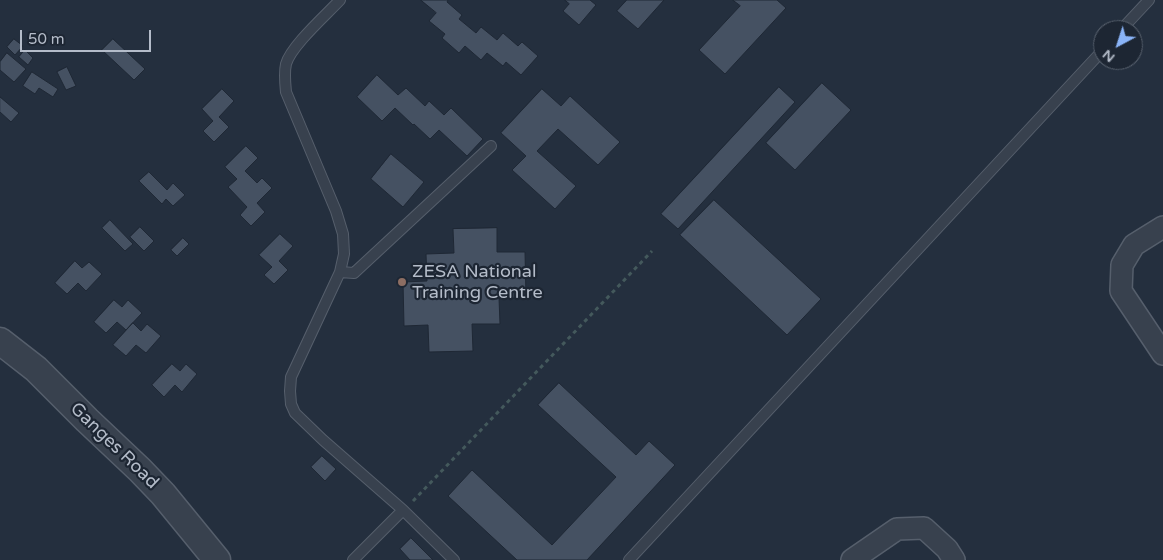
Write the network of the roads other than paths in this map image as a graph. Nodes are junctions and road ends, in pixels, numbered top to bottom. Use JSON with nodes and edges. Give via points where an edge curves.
{"nodes":[{"id":1,"x":340,"y":0,"type":"edge"},
{"id":2,"x":1149,"y":0,"type":"edge"},
{"id":3,"x":1130,"y":20,"type":"edge"},
{"id":4,"x":1093,"y":61,"type":"edge"},
{"id":5,"x":491,"y":146,"type":"dead end"},
{"id":6,"x":1163,"y":227,"type":"edge"},
{"id":7,"x":340,"y":272,"type":"junction"},
{"id":8,"x":0,"y":342,"type":"edge"},
{"id":9,"x":1163,"y":354,"type":"edge"},
{"id":10,"x":404,"y":510,"type":"junction"},
{"id":11,"x":217,"y":560,"type":"edge"},
{"id":12,"x":353,"y":560,"type":"edge"},
{"id":13,"x":454,"y":560,"type":"edge"},
{"id":14,"x":629,"y":560,"type":"edge"},
{"id":15,"x":852,"y":560,"type":"edge"},
{"id":16,"x":954,"y":560,"type":"edge"}],
"edges":[{"from":1,"to":7,"type":"lane","via":[[295,47],[286,63],[284,77],[286,92],[343,234],[344,254]]},
{"from":2,"to":3,"type":"lane"},
{"from":4,"to":14,"type":"lane"},
{"from":5,"to":7,"type":"lane","via":[[354,274]]},
{"from":6,"to":9,"type":"street","via":[[1134,246],[1122,265],[1121,291]]},
{"from":7,"to":10,"type":"lane","via":[[291,377],[291,404],[295,413],[323,440]]},
{"from":8,"to":11,"type":"street","name":"Ganges Road","via":[[36,369],[140,470]]},
{"from":10,"to":12,"type":"lane"},
{"from":10,"to":13,"type":"lane"},
{"from":15,"to":16,"type":"street","via":[[897,529],[924,528],[947,548]]}]}
